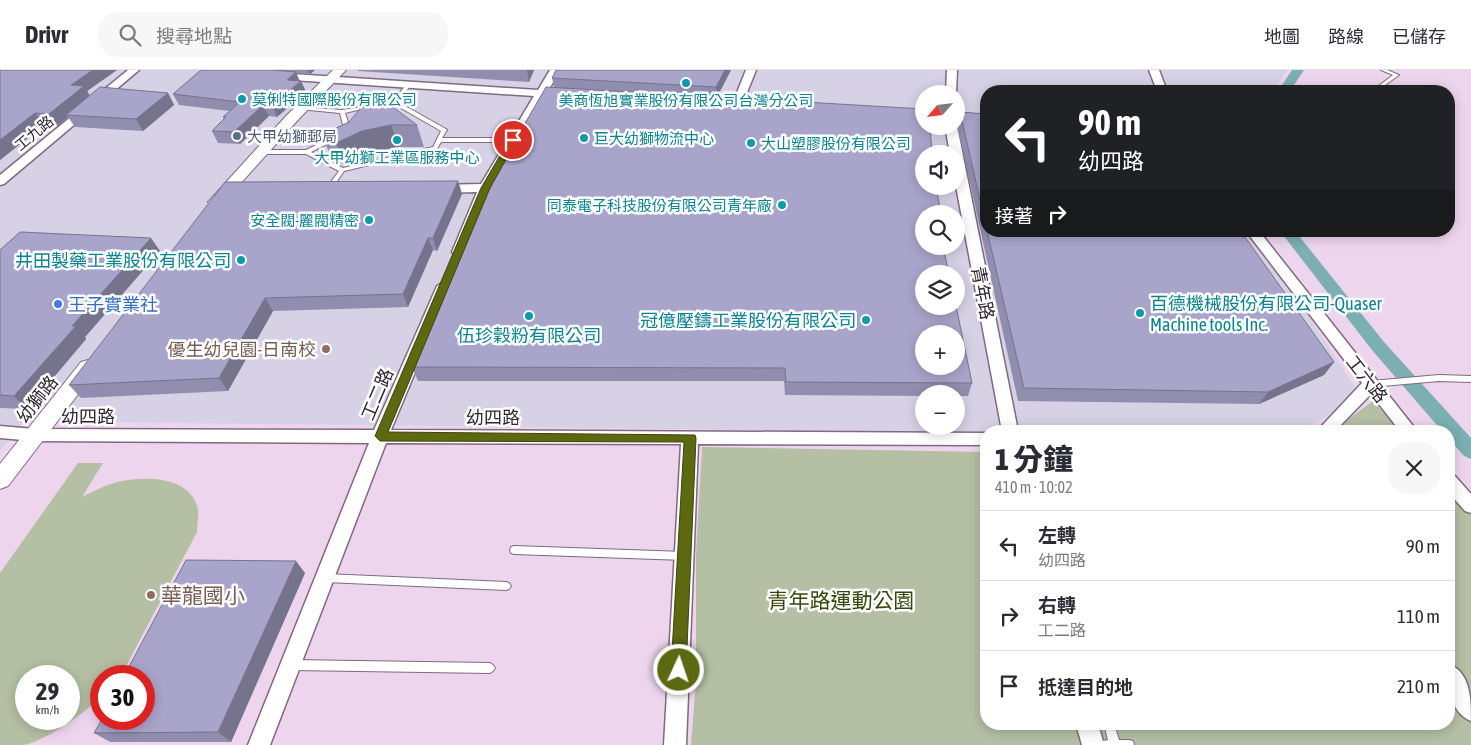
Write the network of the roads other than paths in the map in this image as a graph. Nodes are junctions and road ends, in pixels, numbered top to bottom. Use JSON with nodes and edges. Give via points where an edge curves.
{"nodes":[{"id":1,"x":134,"y":70,"type":"edge"},
{"id":2,"x":555,"y":70,"type":"edge"},
{"id":3,"x":751,"y":70,"type":"edge"},
{"id":4,"x":952,"y":70,"type":"edge"},
{"id":5,"x":1154,"y":70,"type":"edge"},
{"id":6,"x":1383,"y":70,"type":"edge"},
{"id":7,"x":263,"y":75,"type":"edge"},
{"id":8,"x":334,"y":76,"type":"edge"},
{"id":9,"x":951,"y":85,"type":"edge"},
{"id":10,"x":1160,"y":85,"type":"edge"},
{"id":11,"x":1383,"y":85,"type":"edge"},
{"id":12,"x":408,"y":86,"type":"junction"},
{"id":13,"x":540,"y":93,"type":"junction"},
{"id":14,"x":560,"y":94,"type":"edge"},
{"id":15,"x":395,"y":102,"type":"junction"},
{"id":16,"x":737,"y":105,"type":"edge"},
{"id":17,"x":301,"y":108,"type":"junction"},
{"id":18,"x":342,"y":112,"type":"junction"},
{"id":19,"x":965,"y":120,"type":"edge"},
{"id":20,"x":980,"y":121,"type":"edge"},
{"id":21,"x":439,"y":140,"type":"junction"},
{"id":22,"x":513,"y":140,"type":"junction"},
{"id":23,"x":260,"y":152,"type":"junction"},
{"id":24,"x":307,"y":152,"type":"junction"},
{"id":25,"x":342,"y":170,"type":"junction"},
{"id":26,"x":0,"y":182,"type":"edge"},
{"id":27,"x":427,"y":188,"type":"edge"},
{"id":28,"x":485,"y":188,"type":"junction"},
{"id":29,"x":227,"y":189,"type":"junction"},
{"id":30,"x":245,"y":189,"type":"edge"},
{"id":31,"x":324,"y":189,"type":"joint"},
{"id":32,"x":348,"y":189,"type":"edge"},
{"id":33,"x":964,"y":195,"type":"edge"},
{"id":34,"x":209,"y":212,"type":"edge"},
{"id":35,"x":1257,"y":237,"type":"edge"},
{"id":36,"x":100,"y":351,"type":"edge"},
{"id":37,"x":1471,"y":379,"type":"edge"},
{"id":38,"x":1371,"y":384,"type":"junction"},
{"id":39,"x":1009,"y":425,"type":"edge"},
{"id":40,"x":1330,"y":425,"type":"edge"},
{"id":41,"x":1404,"y":425,"type":"edge"},
{"id":42,"x":0,"y":432,"type":"edge"},
{"id":43,"x":34,"y":436,"type":"junction"},
{"id":44,"x":380,"y":436,"type":"junction"},
{"id":45,"x":690,"y":438,"type":"junction"},
{"id":46,"x":980,"y":439,"type":"edge"},
{"id":47,"x":0,"y":480,"type":"edge"},
{"id":48,"x":1455,"y":488,"type":"edge"},
{"id":49,"x":1471,"y":506,"type":"edge"},
{"id":50,"x":514,"y":550,"type":"dead end"},
{"id":51,"x":684,"y":556,"type":"junction"},
{"id":52,"x":325,"y":578,"type":"junction"},
{"id":53,"x":506,"y":586,"type":"dead end"},
{"id":54,"x":290,"y":666,"type":"junction"},
{"id":55,"x":490,"y":668,"type":"dead end"},
{"id":56,"x":1455,"y":684,"type":"edge"},
{"id":57,"x":1471,"y":710,"type":"edge"},
{"id":58,"x":1089,"y":730,"type":"edge"},
{"id":59,"x":1111,"y":730,"type":"edge"},
{"id":60,"x":259,"y":745,"type":"edge"},
{"id":61,"x":675,"y":745,"type":"edge"},
{"id":62,"x":1093,"y":745,"type":"edge"},
{"id":63,"x":1107,"y":745,"type":"edge"},
{"id":64,"x":1116,"y":745,"type":"edge"},
{"id":65,"x":1129,"y":745,"type":"edge"}],
"edges":[{"from":1,"to":26,"type":"street","name":"工九路"},
{"from":2,"to":13,"type":"street","name":"工二路"},
{"from":3,"to":16,"type":"street"},
{"from":4,"to":9,"type":"street"},
{"from":5,"to":10,"type":"street"},
{"from":6,"to":11,"type":"lane","via":[[1397,75]]},
{"from":7,"to":8,"type":"street"},
{"from":8,"to":12,"type":"street"},
{"from":8,"to":17,"type":"street"},
{"from":12,"to":13,"type":"street"},
{"from":12,"to":15,"type":"lane"},
{"from":13,"to":14,"type":"street"},
{"from":13,"to":22,"type":"street","name":"工二路"},
{"from":15,"to":18,"type":"lane"},
{"from":15,"to":21,"type":"lane","via":[[444,130]]},
{"from":17,"to":18,"type":"lane"},
{"from":17,"to":23,"type":"street"},
{"from":18,"to":24,"type":"lane","via":[[346,125],[332,140]]},
{"from":19,"to":20,"type":"street"},
{"from":21,"to":22,"type":"lane"},
{"from":21,"to":25,"type":"lane","via":[[435,148]]},
{"from":22,"to":28,"type":"street","name":"工二路"},
{"from":23,"to":24,"type":"lane"},
{"from":23,"to":29,"type":"street"},
{"from":24,"to":25,"type":"lane"},
{"from":25,"to":31,"type":"lane"},
{"from":27,"to":28,"type":"street"},
{"from":28,"to":44,"type":"street","name":"工二路"},
{"from":29,"to":30,"type":"street"},
{"from":29,"to":34,"type":"street"},
{"from":31,"to":32,"type":"street"},
{"from":33,"to":39,"type":"street","name":"青年路"},
{"from":35,"to":38,"type":"street","name":"工六路"},
{"from":36,"to":43,"type":"street","name":"幼獅路"},
{"from":37,"to":38,"type":"lane","via":[[1439,378]]},
{"from":38,"to":40,"type":"street"},
{"from":38,"to":41,"type":"street","name":"工六路"},
{"from":42,"to":43,"type":"street","name":"幼四路"},
{"from":43,"to":44,"type":"street","name":"幼四路"},
{"from":43,"to":47,"type":"street","name":"幼獅路"},
{"from":44,"to":45,"type":"street","name":"幼四路"},
{"from":44,"to":52,"type":"street","name":"工二路"},
{"from":45,"to":46,"type":"street","name":"幼四路"},
{"from":45,"to":51,"type":"street"},
{"from":48,"to":49,"type":"street"},
{"from":50,"to":51,"type":"lane"},
{"from":51,"to":61,"type":"street"},
{"from":52,"to":53,"type":"lane"},
{"from":52,"to":54,"type":"street","name":"工二路"},
{"from":54,"to":55,"type":"lane"},
{"from":54,"to":60,"type":"street","name":"工二路"},
{"from":56,"to":57,"type":"street"},
{"from":58,"to":62,"type":"street"},
{"from":59,"to":64,"type":"lane"},
{"from":63,"to":64,"type":"lane"},
{"from":64,"to":65,"type":"lane"}]}
